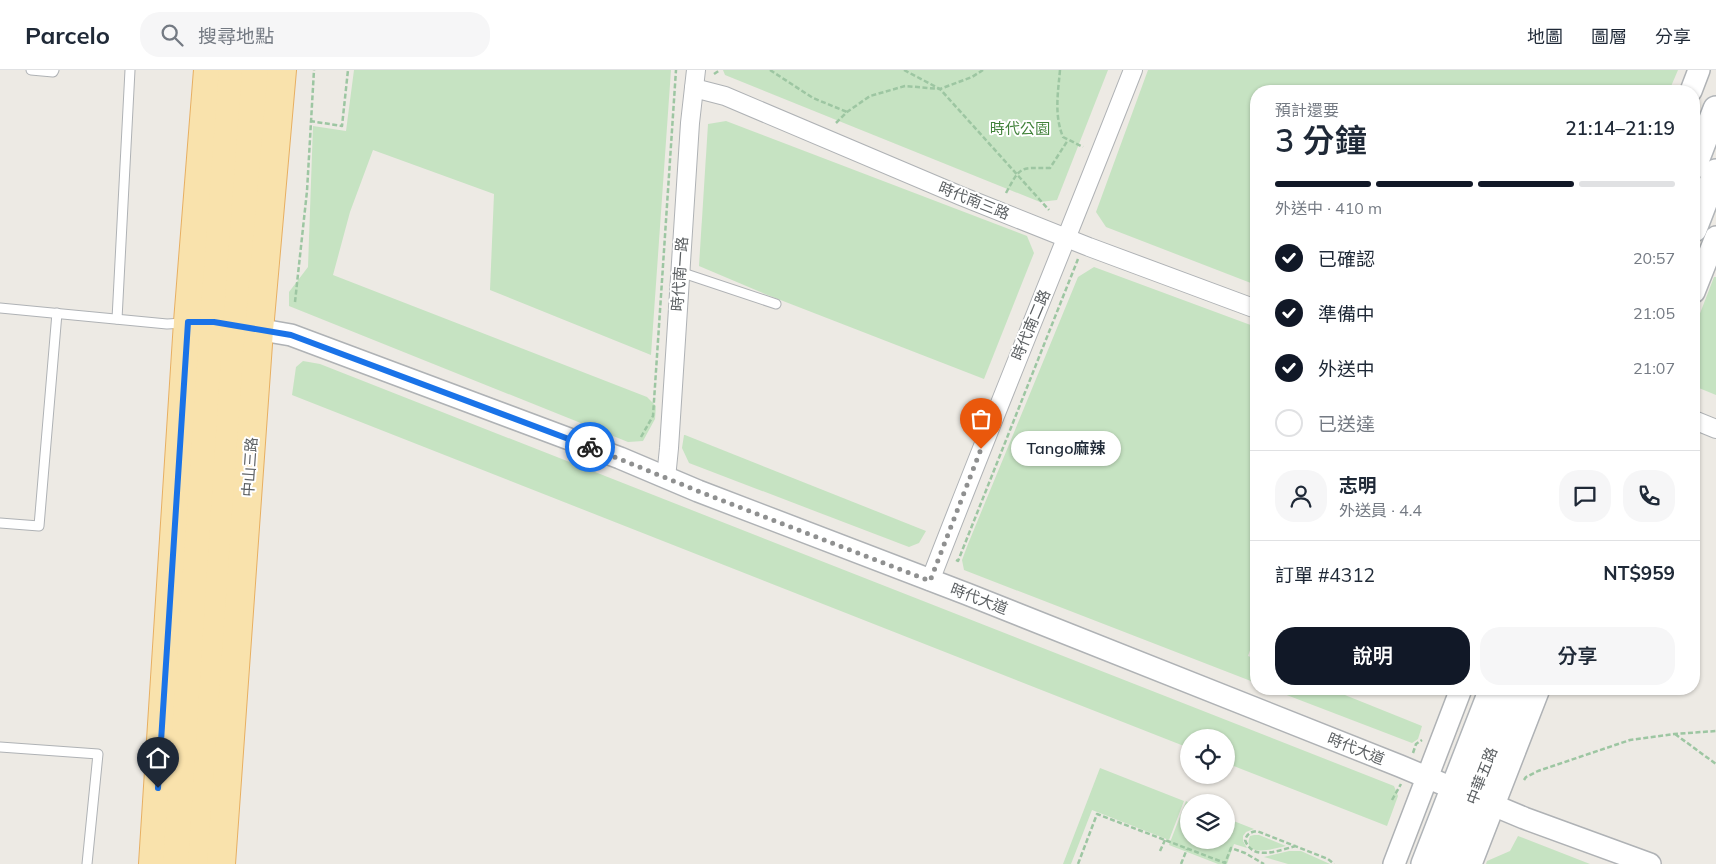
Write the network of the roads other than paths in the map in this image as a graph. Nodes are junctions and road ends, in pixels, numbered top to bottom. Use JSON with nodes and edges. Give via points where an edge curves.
{"nodes":[{"id":1,"x":31,"y":70,"type":"edge"},
{"id":2,"x":54,"y":70,"type":"edge"},
{"id":3,"x":130,"y":70,"type":"edge"},
{"id":4,"x":208,"y":70,"type":"edge"},
{"id":5,"x":233,"y":70,"type":"edge"},
{"id":6,"x":256,"y":70,"type":"edge"},
{"id":7,"x":282,"y":70,"type":"edge"},
{"id":8,"x":696,"y":70,"type":"edge"},
{"id":9,"x":1133,"y":70,"type":"edge"},
{"id":10,"x":1699,"y":70,"type":"edge"},
{"id":11,"x":1693,"y":85,"type":"edge"},
{"id":12,"x":694,"y":88,"type":"junction"},
{"id":13,"x":1716,"y":109,"type":"edge"},
{"id":14,"x":1700,"y":150,"type":"edge"},
{"id":15,"x":1716,"y":172,"type":"edge"},
{"id":16,"x":1700,"y":213,"type":"edge"},
{"id":17,"x":1716,"y":237,"type":"edge"},
{"id":18,"x":1067,"y":238,"type":"junction"},
{"id":19,"x":680,"y":272,"type":"junction"},
{"id":20,"x":1700,"y":277,"type":"edge"},
{"id":21,"x":776,"y":304,"type":"dead end"},
{"id":22,"x":1250,"y":307,"type":"edge"},
{"id":23,"x":0,"y":308,"type":"edge"},
{"id":24,"x":57,"y":313,"type":"junction"},
{"id":25,"x":117,"y":319,"type":"junction"},
{"id":26,"x":224,"y":325,"type":"junction"},
{"id":27,"x":1700,"y":422,"type":"edge"},
{"id":28,"x":1716,"y":429,"type":"edge"},
{"id":29,"x":666,"y":478,"type":"junction"},
{"id":30,"x":0,"y":523,"type":"edge"},
{"id":31,"x":930,"y":581,"type":"junction"},
{"id":32,"x":1459,"y":695,"type":"edge"},
{"id":33,"x":1491,"y":695,"type":"edge"},
{"id":34,"x":1514,"y":695,"type":"edge"},
{"id":35,"x":1535,"y":695,"type":"edge"},
{"id":36,"x":0,"y":747,"type":"edge"},
{"id":37,"x":1428,"y":778,"type":"junction"},
{"id":38,"x":1474,"y":796,"type":"junction"},
{"id":39,"x":88,"y":864,"type":"edge"},
{"id":40,"x":153,"y":864,"type":"edge"},
{"id":41,"x":178,"y":864,"type":"edge"},
{"id":42,"x":202,"y":864,"type":"edge"},
{"id":43,"x":221,"y":864,"type":"edge"},
{"id":44,"x":1394,"y":864,"type":"edge"},
{"id":45,"x":1424,"y":864,"type":"edge"},
{"id":46,"x":1448,"y":864,"type":"edge"},
{"id":47,"x":1472,"y":864,"type":"edge"},
{"id":48,"x":1650,"y":864,"type":"edge"}],
"edges":[{"from":1,"to":2,"type":"lane"},
{"from":3,"to":25,"type":"lane"},
{"from":4,"to":26,"type":"main road","name":"中山三路"},
{"from":5,"to":26,"type":"main road","name":"中山三路"},
{"from":6,"to":26,"type":"main road","name":"中山三路"},
{"from":7,"to":26,"type":"main road","name":"中山三路"},
{"from":8,"to":12,"type":"street","name":"時代南一路"},
{"from":9,"to":18,"type":"street","name":"時代南二路"},
{"from":10,"to":11,"type":"street"},
{"from":12,"to":18,"type":"street","name":"時代南三路","via":[[725,96]]},
{"from":12,"to":19,"type":"street","name":"時代南一路"},
{"from":13,"to":14,"type":"main road"},
{"from":15,"to":16,"type":"main road"},
{"from":17,"to":20,"type":"street"},
{"from":18,"to":22,"type":"street","name":"時代南三路"},
{"from":18,"to":31,"type":"street","name":"時代南二路"},
{"from":19,"to":21,"type":"lane"},
{"from":19,"to":29,"type":"street","name":"時代南一路"},
{"from":23,"to":24,"type":"lane"},
{"from":24,"to":25,"type":"lane"},
{"from":24,"to":30,"type":"lane","via":[[39,526]]},
{"from":25,"to":26,"type":"lane"},
{"from":26,"to":29,"type":"street","name":"時代大道","via":[[297,337]]},
{"from":26,"to":40,"type":"main road","name":"中山三路"},
{"from":26,"to":41,"type":"main road","name":"中山三路"},
{"from":26,"to":42,"type":"main road","name":"中山三路"},
{"from":26,"to":43,"type":"main road","name":"中山三路"},
{"from":27,"to":28,"type":"street"},
{"from":29,"to":31,"type":"street","name":"時代大道"},
{"from":31,"to":37,"type":"street","name":"時代大道"},
{"from":32,"to":37,"type":"street"},
{"from":33,"to":38,"type":"main road","name":"中華五路"},
{"from":34,"to":38,"type":"main road","name":"中華五路"},
{"from":35,"to":38,"type":"street","name":"中華五路"},
{"from":36,"to":39,"type":"lane","via":[[98,754]]},
{"from":37,"to":38,"type":"street","name":"時代大道"},
{"from":37,"to":44,"type":"street"},
{"from":38,"to":45,"type":"main road","name":"中華五路"},
{"from":38,"to":46,"type":"main road","name":"中華五路"},
{"from":38,"to":47,"type":"street","name":"中華五路"},
{"from":38,"to":48,"type":"street","name":"時代大道","via":[[1524,818]]}]}
